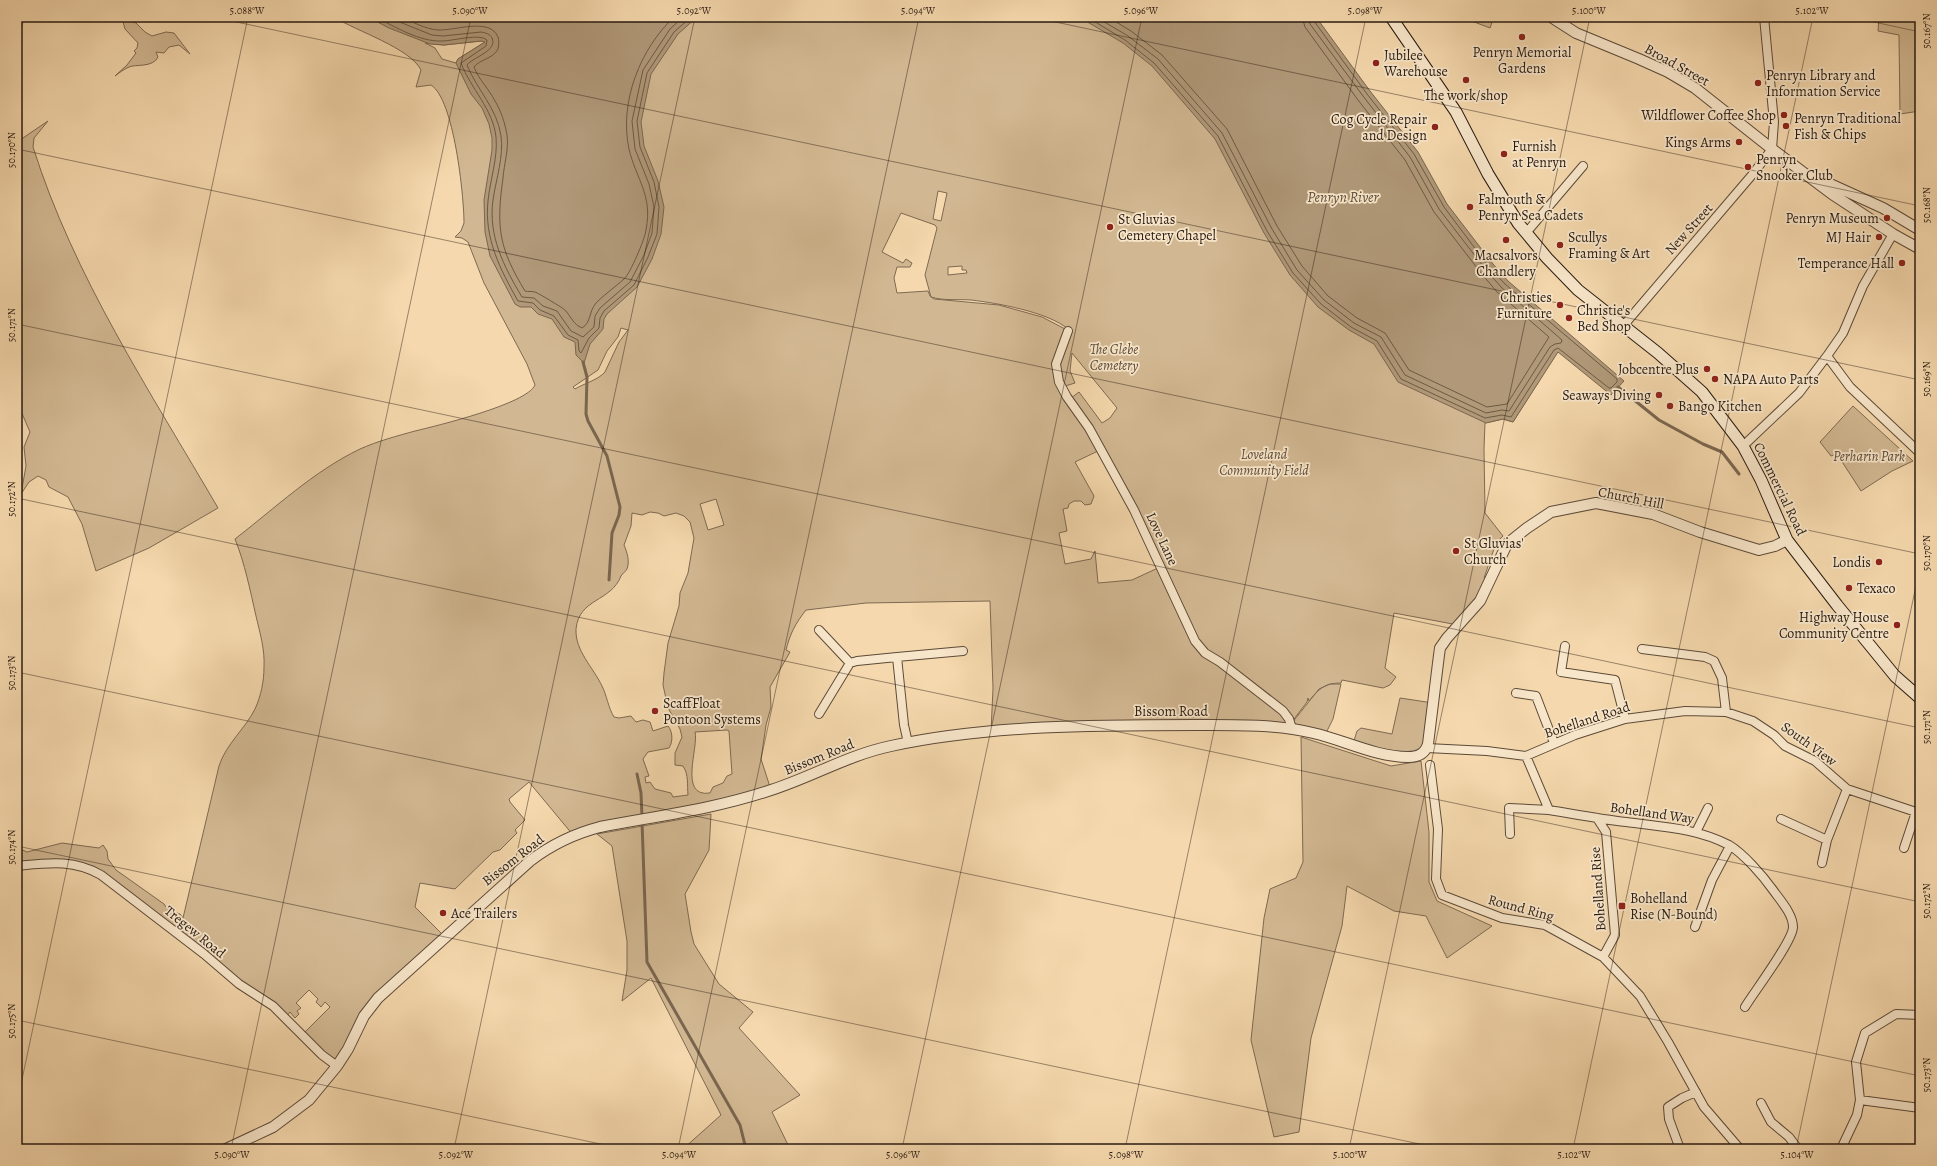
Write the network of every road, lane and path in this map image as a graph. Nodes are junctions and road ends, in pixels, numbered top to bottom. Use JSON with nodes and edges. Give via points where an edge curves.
{"nodes":[{"id":1,"x":1391,"y":17,"type":"edge"},
{"id":2,"x":1764,"y":17,"type":"edge"},
{"id":3,"x":1556,"y":19,"type":"edge"},
{"id":4,"x":1772,"y":149,"type":"junction"},
{"id":5,"x":1583,"y":166,"type":"dead end"},
{"id":6,"x":1808,"y":175,"type":"junction"},
{"id":7,"x":1920,"y":230,"type":"edge"},
{"id":8,"x":1526,"y":233,"type":"junction"},
{"id":9,"x":1893,"y":234,"type":"junction"},
{"id":10,"x":1920,"y":249,"type":"edge"},
{"id":11,"x":1624,"y":325,"type":"junction"},
{"id":12,"x":1068,"y":331,"type":"dead end"},
{"id":13,"x":1827,"y":356,"type":"junction"},
{"id":14,"x":1743,"y":446,"type":"junction"},
{"id":15,"x":1920,"y":453,"type":"edge"},
{"id":16,"x":1787,"y":540,"type":"junction"},
{"id":17,"x":819,"y":630,"type":"dead end"},
{"id":18,"x":1565,"y":646,"type":"dead end"},
{"id":19,"x":1642,"y":649,"type":"dead end"},
{"id":20,"x":963,"y":651,"type":"dead end"},
{"id":21,"x":897,"y":657,"type":"junction"},
{"id":22,"x":850,"y":663,"type":"junction"},
{"id":23,"x":1516,"y":693,"type":"dead end"},
{"id":24,"x":1920,"y":698,"type":"edge"},
{"id":25,"x":1726,"y":712,"type":"junction"},
{"id":26,"x":819,"y":714,"type":"dead end"},
{"id":27,"x":1625,"y":719,"type":"junction"},
{"id":28,"x":1292,"y":729,"type":"junction"},
{"id":29,"x":908,"y":743,"type":"junction"},
{"id":30,"x":1554,"y":743,"type":"junction"},
{"id":31,"x":1427,"y":748,"type":"junction"},
{"id":32,"x":1526,"y":756,"type":"junction"},
{"id":33,"x":1430,"y":765,"type":"dead end"},
{"id":34,"x":1847,"y":789,"type":"junction"},
{"id":35,"x":1708,"y":808,"type":"dead end"},
{"id":36,"x":1548,"y":810,"type":"junction"},
{"id":37,"x":1596,"y":818,"type":"junction"},
{"id":38,"x":1780,"y":819,"type":"dead end"},
{"id":39,"x":1696,"y":832,"type":"junction"},
{"id":40,"x":1510,"y":834,"type":"dead end"},
{"id":41,"x":1826,"y":840,"type":"junction"},
{"id":42,"x":1730,"y":846,"type":"junction"},
{"id":43,"x":1904,"y":848,"type":"dead end"},
{"id":44,"x":1822,"y":863,"type":"dead end"},
{"id":45,"x":17,"y":866,"type":"edge"},
{"id":46,"x":1695,"y":927,"type":"dead end"},
{"id":47,"x":1603,"y":957,"type":"junction"},
{"id":48,"x":1745,"y":1007,"type":"dead end"},
{"id":49,"x":1920,"y":1015,"type":"edge"},
{"id":50,"x":337,"y":1066,"type":"junction"},
{"id":51,"x":1696,"y":1092,"type":"junction"},
{"id":52,"x":1860,"y":1100,"type":"junction"},
{"id":53,"x":1761,"y":1102,"type":"dead end"},
{"id":54,"x":1920,"y":1108,"type":"edge"},
{"id":55,"x":226,"y":1149,"type":"edge"},
{"id":56,"x":1680,"y":1149,"type":"edge"},
{"id":57,"x":1740,"y":1149,"type":"edge"},
{"id":58,"x":1798,"y":1149,"type":"edge"},
{"id":59,"x":1841,"y":1149,"type":"edge"}],
"edges":[{"from":1,"to":8,"type":"main road","name":"Commercial Road","via":[[1453,106],[1488,174]]},
{"from":2,"to":4,"type":"street","via":[[1774,122]]},
{"from":3,"to":4,"type":"street","name":"Broad Street","via":[[1576,33],[1657,67],[1695,88]]},
{"from":4,"to":6,"type":"street","name":"Broad Street"},
{"from":4,"to":11,"type":"street","name":"New Street"},
{"from":5,"to":8,"type":"street"},
{"from":6,"to":7,"type":"street","via":[[1882,208]]},
{"from":6,"to":9,"type":"street"},
{"from":8,"to":11,"type":"main road","name":"Commercial Road","via":[[1578,290]]},
{"from":9,"to":10,"type":"street"},
{"from":9,"to":13,"type":"street","via":[[1864,286],[1843,333]]},
{"from":11,"to":14,"type":"main road","name":"Commercial Road","via":[[1702,392]]},
{"from":12,"to":28,"type":"street","name":"Love Lane","via":[[1056,364],[1059,382],[1089,428],[1134,510],[1195,641],[1205,653],[1283,711]]},
{"from":13,"to":14,"type":"street","via":[[1798,393]]},
{"from":13,"to":15,"type":"street","via":[[1850,388]]},
{"from":14,"to":16,"type":"main road","name":"Commercial Road"},
{"from":16,"to":24,"type":"main road","name":"Commercial Road","via":[[1895,676]]},
{"from":16,"to":31,"type":"street","name":"Church Hill","via":[[1759,550],[1653,514],[1596,503],[1551,512],[1507,544],[1480,601],[1440,648]]},
{"from":17,"to":22,"type":"street"},
{"from":18,"to":27,"type":"street","via":[[1561,672],[1615,680]]},
{"from":19,"to":25,"type":"street","via":[[1705,657],[1714,661],[1722,678]]},
{"from":20,"to":21,"type":"street"},
{"from":21,"to":22,"type":"street","via":[[857,660]]},
{"from":21,"to":29,"type":"street"},
{"from":22,"to":26,"type":"street"},
{"from":23,"to":30,"type":"street","via":[[1536,696]]},
{"from":25,"to":27,"type":"street","name":"Bohelland Road","via":[[1685,711]]},
{"from":25,"to":34,"type":"street","name":"South View","via":[[1753,721],[1774,734],[1785,746],[1815,761]]},
{"from":27,"to":30,"type":"street","name":"Bohelland Road"},
{"from":28,"to":29,"type":"street","name":"Bissom Road","via":[[1234,725],[1106,726],[988,733]]},
{"from":28,"to":31,"type":"street","name":"Bissom Road","via":[[1400,756],[1418,755]]},
{"from":29,"to":50,"type":"street","name":"Bissom Road","via":[[849,758],[747,798],[579,833],[552,846],[526,865],[378,998],[364,1016]]},
{"from":30,"to":32,"type":"street","name":"Bohelland Road"},
{"from":31,"to":32,"type":"street"},
{"from":32,"to":36,"type":"street"},
{"from":33,"to":47,"type":"street","name":"Round Ring","via":[[1438,829],[1436,879],[1442,895],[1502,918],[1545,924]]},
{"from":34,"to":41,"type":"street"},
{"from":34,"to":43,"type":"street","via":[[1916,812]]},
{"from":35,"to":39,"type":"street"},
{"from":36,"to":37,"type":"street","name":"Bohelland Way"},
{"from":36,"to":40,"type":"street","name":"Bohelland Way","via":[[1509,808]]},
{"from":37,"to":39,"type":"street","name":"Bohelland Way"},
{"from":37,"to":47,"type":"street","name":"Bohelland Rise","via":[[1606,832],[1615,935]]},
{"from":38,"to":41,"type":"street"},
{"from":39,"to":42,"type":"street","name":"Bohelland Way"},
{"from":41,"to":44,"type":"street"},
{"from":42,"to":46,"type":"street","via":[[1712,880]]},
{"from":42,"to":48,"type":"street","name":"Bohelland Way","via":[[1765,878],[1784,905],[1794,927],[1787,943]]},
{"from":45,"to":50,"type":"street","name":"Tregew Road","via":[[58,862],[85,867],[101,875],[204,954],[238,984],[273,1006],[322,1055]]},
{"from":47,"to":51,"type":"street","name":"Round Ring","via":[[1640,996]]},
{"from":49,"to":52,"type":"street","via":[[1896,1014],[1865,1033],[1856,1062]]},
{"from":50,"to":55,"type":"street","name":"Bissom Road","via":[[319,1091],[286,1119]]},
{"from":51,"to":56,"type":"street","via":[[1668,1107],[1669,1118]]},
{"from":51,"to":57,"type":"street","name":"Round Ring","via":[[1704,1107]]},
{"from":52,"to":54,"type":"street"},
{"from":52,"to":59,"type":"street"},
{"from":53,"to":58,"type":"street","via":[[1771,1122],[1789,1137]]}]}
